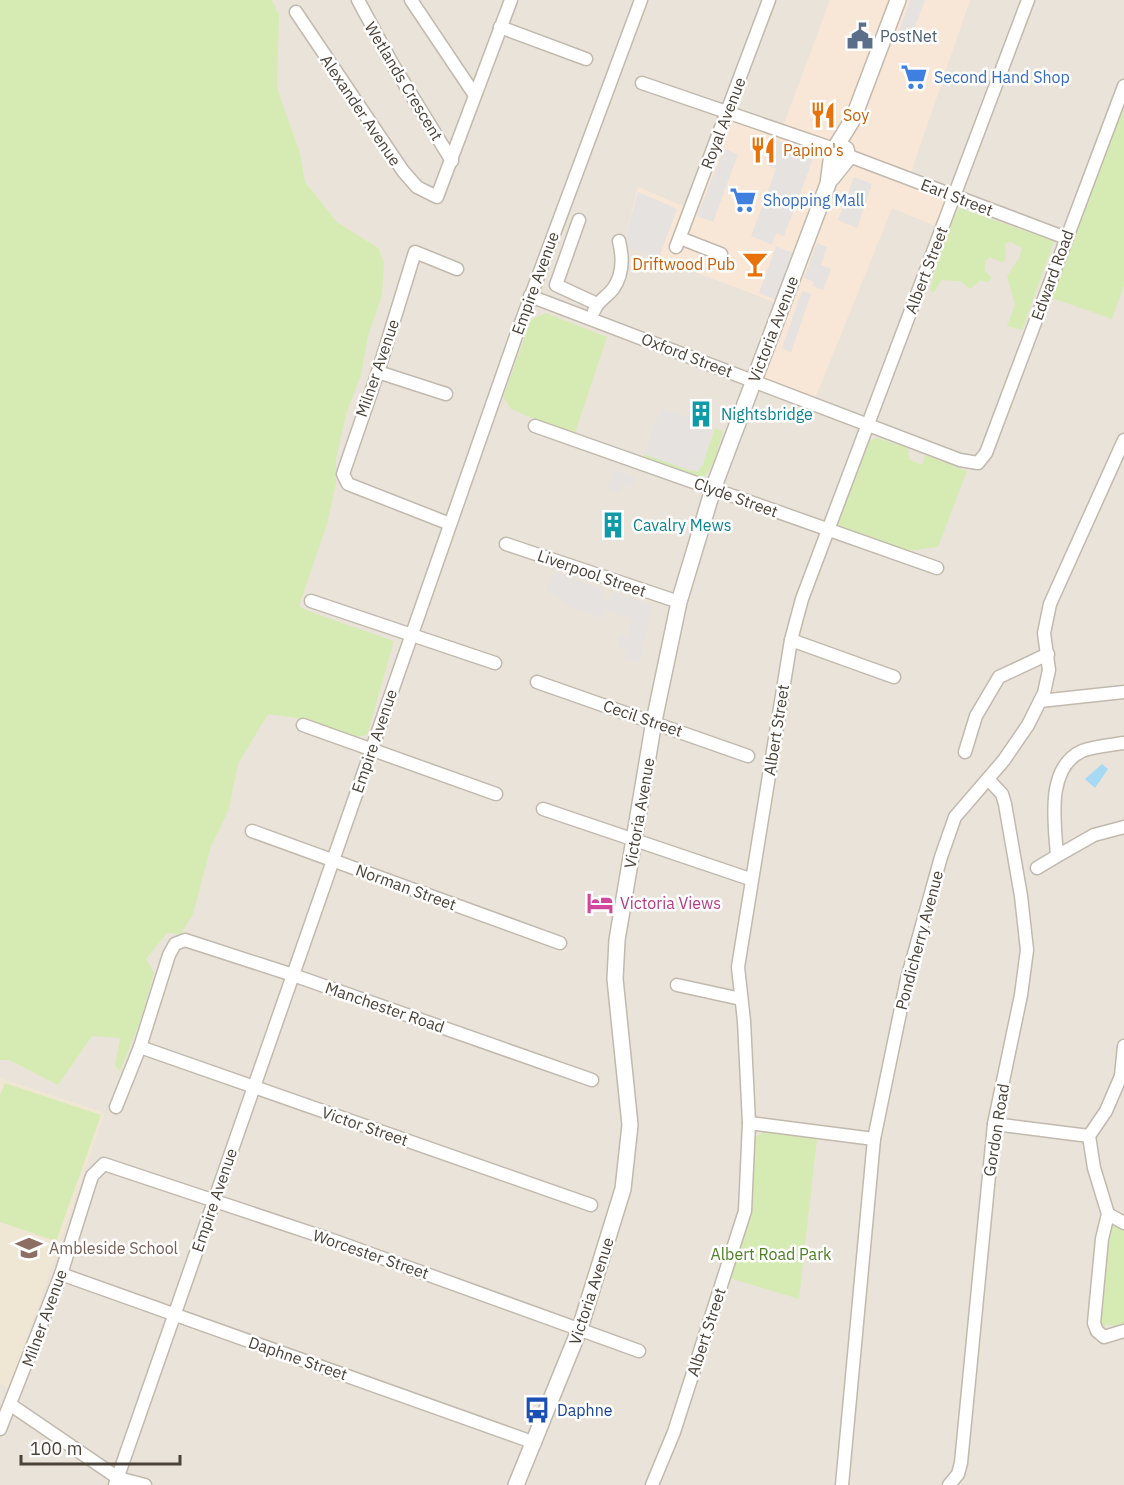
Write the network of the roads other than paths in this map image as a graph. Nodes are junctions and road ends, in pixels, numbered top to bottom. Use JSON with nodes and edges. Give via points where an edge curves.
{"nodes":[{"id":1,"x":357,"y":0,"type":"edge"},
{"id":2,"x":411,"y":0,"type":"edge"},
{"id":3,"x":511,"y":0,"type":"edge"},
{"id":4,"x":641,"y":0,"type":"edge"},
{"id":5,"x":769,"y":0,"type":"edge"},
{"id":6,"x":898,"y":0,"type":"edge"},
{"id":7,"x":1028,"y":0,"type":"edge"},
{"id":8,"x":296,"y":12,"type":"dead end"},
{"id":9,"x":500,"y":27,"type":"junction"},
{"id":10,"x":586,"y":59,"type":"dead end"},
{"id":11,"x":642,"y":83,"type":"dead end"},
{"id":12,"x":1124,"y":86,"type":"edge"},
{"id":13,"x":474,"y":94,"type":"junction"},
{"id":14,"x":727,"y":111,"type":"junction"},
{"id":15,"x":840,"y":154,"type":"junction"},
{"id":16,"x":452,"y":161,"type":"junction"},
{"id":17,"x":954,"y":196,"type":"junction"},
{"id":18,"x":579,"y":220,"type":"dead end"},
{"id":19,"x":1065,"y":238,"type":"junction"},
{"id":20,"x":619,"y":241,"type":"dead end"},
{"id":21,"x":721,"y":254,"type":"dead end"},
{"id":22,"x":457,"y":269,"type":"dead end"},
{"id":23,"x":530,"y":296,"type":"junction"},
{"id":24,"x":597,"y":304,"type":"junction"},
{"id":25,"x":591,"y":318,"type":"junction"},
{"id":26,"x":378,"y":372,"type":"junction"},
{"id":27,"x":754,"y":381,"type":"junction"},
{"id":28,"x":446,"y":394,"type":"dead end"},
{"id":29,"x":867,"y":425,"type":"junction"},
{"id":30,"x":535,"y":426,"type":"dead end"},
{"id":31,"x":1124,"y":440,"type":"edge"},
{"id":32,"x":978,"y":463,"type":"joint"},
{"id":33,"x":713,"y":489,"type":"junction"},
{"id":34,"x":450,"y":524,"type":"junction"},
{"id":35,"x":827,"y":530,"type":"junction"},
{"id":36,"x":506,"y":543,"type":"dead end"},
{"id":37,"x":937,"y":568,"type":"dead end"},
{"id":38,"x":311,"y":601,"type":"dead end"},
{"id":39,"x":679,"y":602,"type":"junction"},
{"id":40,"x":411,"y":634,"type":"junction"},
{"id":41,"x":791,"y":640,"type":"junction"},
{"id":42,"x":1047,"y":654,"type":"junction"},
{"id":43,"x":495,"y":663,"type":"dead end"},
{"id":44,"x":894,"y":677,"type":"dead end"},
{"id":45,"x":537,"y":682,"type":"dead end"},
{"id":46,"x":1124,"y":692,"type":"edge"},
{"id":47,"x":1040,"y":701,"type":"junction"},
{"id":48,"x":654,"y":721,"type":"junction"},
{"id":49,"x":303,"y":725,"type":"dead end"},
{"id":50,"x":1124,"y":743,"type":"edge"},
{"id":51,"x":372,"y":749,"type":"junction"},
{"id":52,"x":965,"y":752,"type":"dead end"},
{"id":53,"x":748,"y":756,"type":"dead end"},
{"id":54,"x":988,"y":778,"type":"junction"},
{"id":55,"x":496,"y":794,"type":"dead end"},
{"id":56,"x":543,"y":809,"type":"dead end"},
{"id":57,"x":1124,"y":827,"type":"edge"},
{"id":58,"x":252,"y":831,"type":"dead end"},
{"id":59,"x":633,"y":840,"type":"junction"},
{"id":60,"x":1057,"y":856,"type":"junction"},
{"id":61,"x":332,"y":860,"type":"junction"},
{"id":62,"x":1037,"y":868,"type":"dead end"},
{"id":63,"x":750,"y":879,"type":"junction"},
{"id":64,"x":560,"y":943,"type":"dead end"},
{"id":65,"x":293,"y":975,"type":"junction"},
{"id":66,"x":677,"y":985,"type":"dead end"},
{"id":67,"x":741,"y":999,"type":"junction"},
{"id":68,"x":1124,"y":1046,"type":"edge"},
{"id":69,"x":140,"y":1047,"type":"junction"},
{"id":70,"x":1122,"y":1075,"type":"edge"},
{"id":71,"x":592,"y":1080,"type":"dead end"},
{"id":72,"x":254,"y":1087,"type":"junction"},
{"id":73,"x":116,"y":1107,"type":"dead end"},
{"id":74,"x":749,"y":1123,"type":"junction"},
{"id":75,"x":994,"y":1124,"type":"junction"},
{"id":76,"x":1089,"y":1136,"type":"junction"},
{"id":77,"x":874,"y":1139,"type":"junction"},
{"id":78,"x":101,"y":1165,"type":"joint"},
{"id":79,"x":214,"y":1200,"type":"junction"},
{"id":80,"x":591,"y":1204,"type":"dead end"},
{"id":81,"x":1108,"y":1214,"type":"junction"},
{"id":82,"x":1124,"y":1223,"type":"edge"},
{"id":83,"x":61,"y":1274,"type":"junction"},
{"id":84,"x":175,"y":1313,"type":"junction"},
{"id":85,"x":580,"y":1328,"type":"junction"},
{"id":86,"x":1124,"y":1331,"type":"edge"},
{"id":87,"x":639,"y":1351,"type":"dead end"},
{"id":88,"x":11,"y":1405,"type":"junction"},
{"id":89,"x":0,"y":1429,"type":"edge"},
{"id":90,"x":535,"y":1443,"type":"junction"},
{"id":91,"x":116,"y":1482,"type":"edge"},
{"id":92,"x":145,"y":1485,"type":"edge"},
{"id":93,"x":516,"y":1485,"type":"edge"},
{"id":94,"x":652,"y":1485,"type":"edge"},
{"id":95,"x":842,"y":1485,"type":"edge"},
{"id":96,"x":949,"y":1485,"type":"edge"}],
"edges":[{"from":1,"to":16,"type":"street","name":"Wetlands Crescent"},
{"from":2,"to":13,"type":"street"},
{"from":3,"to":9,"type":"street"},
{"from":4,"to":23,"type":"street","name":"Empire Avenue"},
{"from":5,"to":14,"type":"street","name":"Royal Avenue"},
{"from":6,"to":15,"type":"street","name":"Victoria Avenue"},
{"from":7,"to":17,"type":"street","name":"Albert Street"},
{"from":8,"to":16,"type":"street","name":"Alexander Avenue","via":[[417,187],[437,197]]},
{"from":9,"to":10,"type":"street"},
{"from":9,"to":13,"type":"street"},
{"from":11,"to":14,"type":"street","name":"Earl Street"},
{"from":12,"to":19,"type":"street","name":"Edward Road"},
{"from":13,"to":16,"type":"street"},
{"from":14,"to":15,"type":"street","name":"Earl Street"},
{"from":14,"to":21,"type":"street","name":"Royal Avenue","via":[[678,243]]},
{"from":15,"to":17,"type":"street","name":"Earl Street"},
{"from":15,"to":27,"type":"street","name":"Victoria Avenue"},
{"from":17,"to":19,"type":"street","name":"Earl Street"},
{"from":17,"to":29,"type":"street","name":"Albert Street"},
{"from":18,"to":24,"type":"street","via":[[556,285]]},
{"from":19,"to":32,"type":"street","name":"Edward Road","via":[[986,453]]},
{"from":20,"to":24,"type":"street","via":[[623,262],[615,286]]},
{"from":22,"to":26,"type":"street","name":"Milner Avenue","via":[[415,252]]},
{"from":23,"to":25,"type":"street","name":"Oxford Street"},
{"from":23,"to":34,"type":"street","name":"Empire Avenue"},
{"from":24,"to":25,"type":"street"},
{"from":25,"to":27,"type":"street","name":"Oxford Street"},
{"from":26,"to":28,"type":"street"},
{"from":26,"to":34,"type":"street","name":"Milner Avenue","via":[[343,468],[343,478],[348,484]]},
{"from":27,"to":29,"type":"street","name":"Oxford Street"},
{"from":27,"to":33,"type":"street","name":"Victoria Avenue"},
{"from":29,"to":32,"type":"street","name":"Oxford Street","via":[[968,463]]},
{"from":29,"to":35,"type":"street","name":"Albert Street"},
{"from":30,"to":33,"type":"street","name":"Clyde Street"},
{"from":31,"to":42,"type":"street","name":"Pondicherry Avenue","via":[[1050,604],[1044,633]]},
{"from":33,"to":35,"type":"street","name":"Clyde Street"},
{"from":33,"to":39,"type":"street","name":"Victoria Avenue"},
{"from":34,"to":40,"type":"street","name":"Empire Avenue"},
{"from":35,"to":37,"type":"street","name":"Clyde Street"},
{"from":35,"to":41,"type":"street","name":"Albert Street"},
{"from":36,"to":39,"type":"street","name":"Liverpool Street"},
{"from":38,"to":40,"type":"street"},
{"from":39,"to":48,"type":"street","name":"Victoria Avenue"},
{"from":40,"to":43,"type":"street"},
{"from":40,"to":51,"type":"street","name":"Empire Avenue"},
{"from":41,"to":44,"type":"street"},
{"from":41,"to":63,"type":"street","name":"Albert Street"},
{"from":42,"to":47,"type":"street","name":"Pondicherry Avenue","via":[[1047,683]]},
{"from":42,"to":52,"type":"street","via":[[999,677],[976,716]]},
{"from":45,"to":48,"type":"street","name":"Cecil Street"},
{"from":46,"to":47,"type":"street"},
{"from":47,"to":54,"type":"street","name":"Pondicherry Avenue","via":[[1020,738]]},
{"from":48,"to":53,"type":"street","name":"Cecil Street"},
{"from":48,"to":59,"type":"street","name":"Victoria Avenue"},
{"from":49,"to":51,"type":"street"},
{"from":50,"to":60,"type":"street","via":[[1083,751],[1061,774],[1055,796]]},
{"from":51,"to":55,"type":"street"},
{"from":51,"to":61,"type":"street","name":"Empire Avenue"},
{"from":54,"to":75,"type":"street","name":"Gordon Road","via":[[1005,804],[1027,950]]},
{"from":54,"to":77,"type":"street","name":"Pondicherry Avenue","via":[[955,817],[945,845],[907,979]]},
{"from":56,"to":59,"type":"street"},
{"from":57,"to":60,"type":"street","via":[[1094,835]]},
{"from":58,"to":61,"type":"street","name":"Norman Street"},
{"from":59,"to":63,"type":"street"},
{"from":59,"to":85,"type":"street","name":"Victoria Avenue","via":[[617,940],[615,979],[630,1125],[628,1158],[624,1189]]},
{"from":60,"to":62,"type":"street"},
{"from":61,"to":64,"type":"street","name":"Norman Street"},
{"from":61,"to":65,"type":"street","name":"Empire Avenue"},
{"from":63,"to":67,"type":"street","name":"Albert Street","via":[[738,968]]},
{"from":65,"to":69,"type":"street","name":"Manchester Road","via":[[196,943],[177,942],[169,955]]},
{"from":65,"to":71,"type":"street","name":"Manchester Road"},
{"from":65,"to":72,"type":"street","name":"Empire Avenue"},
{"from":66,"to":67,"type":"street"},
{"from":67,"to":74,"type":"street","name":"Albert Street"},
{"from":68,"to":70,"type":"street"},
{"from":69,"to":72,"type":"street","name":"Victor Street"},
{"from":69,"to":73,"type":"street"},
{"from":70,"to":76,"type":"street","via":[[1106,1111]]},
{"from":72,"to":79,"type":"street","name":"Empire Avenue"},
{"from":72,"to":80,"type":"street","name":"Victor Street"},
{"from":74,"to":77,"type":"street"},
{"from":74,"to":94,"type":"street","name":"Albert Street","via":[[745,1211],[674,1432]]},
{"from":75,"to":76,"type":"street"},
{"from":75,"to":96,"type":"street","name":"Gordon Road","via":[[961,1463]]},
{"from":76,"to":81,"type":"street"},
{"from":77,"to":95,"type":"street","name":"Pondicherry Avenue"},
{"from":78,"to":79,"type":"street","name":"Worcester Street","via":[[120,1167]]},
{"from":78,"to":83,"type":"street","name":"Milner Avenue","via":[[92,1176]]},
{"from":79,"to":84,"type":"street","name":"Empire Avenue"},
{"from":79,"to":85,"type":"street","name":"Worcester Street"},
{"from":81,"to":82,"type":"street"},
{"from":81,"to":86,"type":"street","via":[[1094,1323],[1104,1337]]},
{"from":83,"to":84,"type":"street","name":"Daphne Street"},
{"from":83,"to":88,"type":"street","name":"Milner Avenue"},
{"from":84,"to":90,"type":"street","name":"Daphne Street"},
{"from":84,"to":91,"type":"street","name":"Empire Avenue"},
{"from":85,"to":87,"type":"street","name":"Worcester Street"},
{"from":85,"to":90,"type":"street","name":"Victoria Avenue"},
{"from":88,"to":89,"type":"street","name":"Milner Avenue"},
{"from":88,"to":91,"type":"street"},
{"from":90,"to":93,"type":"street","name":"Victoria Avenue"},
{"from":91,"to":92,"type":"street"}]}
